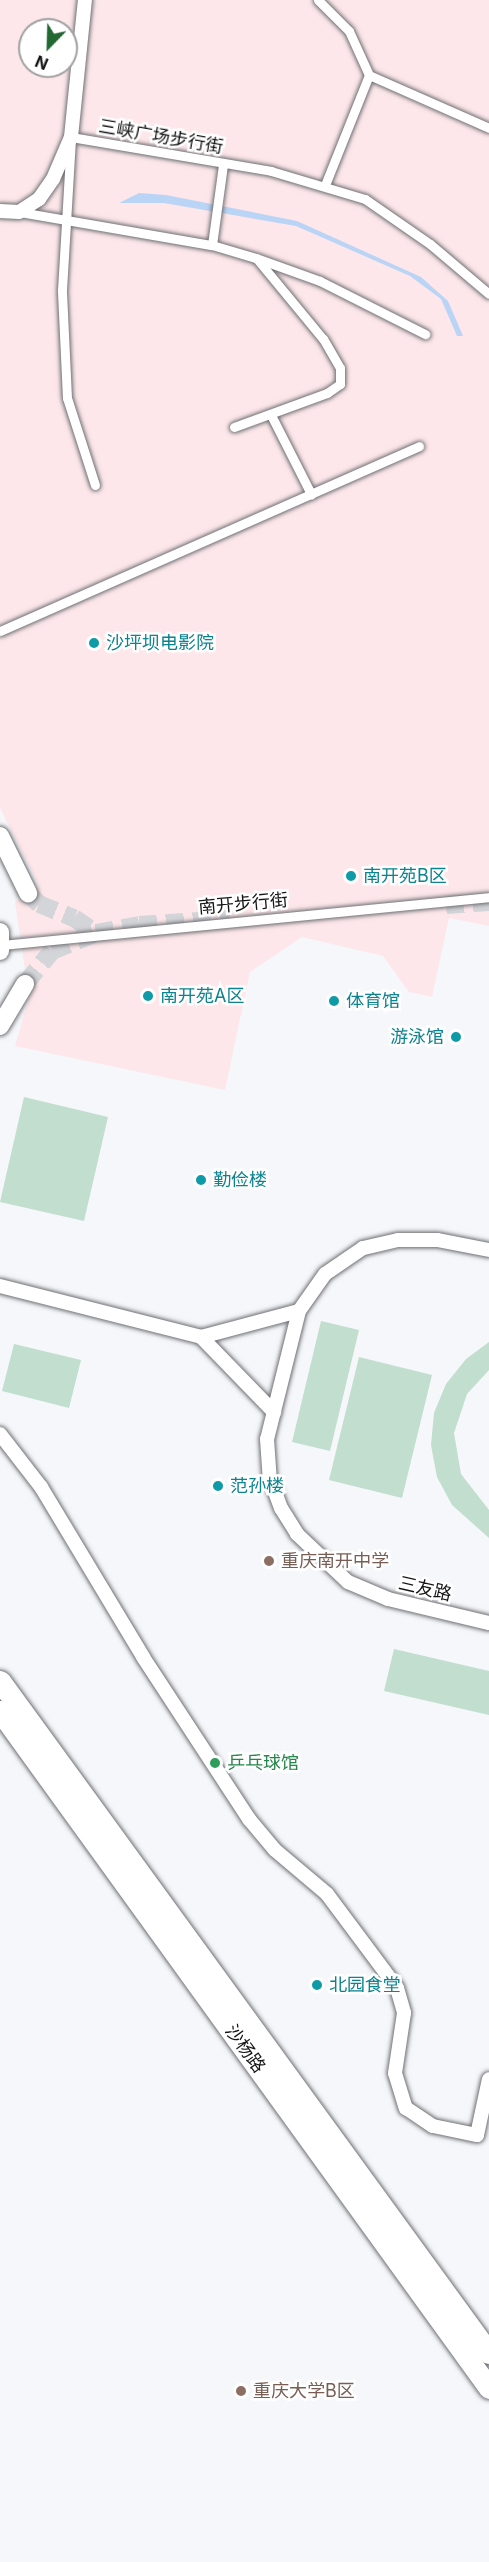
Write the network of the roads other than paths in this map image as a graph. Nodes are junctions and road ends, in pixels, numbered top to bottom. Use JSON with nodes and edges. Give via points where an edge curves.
{"nodes":[{"id":1,"x":85,"y":0,"type":"edge"},
{"id":2,"x":318,"y":0,"type":"edge"},
{"id":3,"x":369,"y":75,"type":"junction"},
{"id":4,"x":489,"y":128,"type":"edge"},
{"id":5,"x":71,"y":138,"type":"junction"},
{"id":6,"x":223,"y":165,"type":"junction"},
{"id":7,"x":325,"y":185,"type":"junction"},
{"id":8,"x":0,"y":211,"type":"edge"},
{"id":9,"x":19,"y":212,"type":"junction"},
{"id":10,"x":69,"y":220,"type":"junction"},
{"id":11,"x":212,"y":245,"type":"junction"},
{"id":12,"x":256,"y":258,"type":"junction"},
{"id":13,"x":489,"y":294,"type":"edge"},
{"id":14,"x":425,"y":334,"type":"dead end"},
{"id":15,"x":271,"y":415,"type":"junction"},
{"id":16,"x":234,"y":427,"type":"dead end"},
{"id":17,"x":419,"y":446,"type":"dead end"},
{"id":18,"x":95,"y":485,"type":"dead end"},
{"id":19,"x":311,"y":494,"type":"junction"},
{"id":20,"x":0,"y":631,"type":"edge"},
{"id":21,"x":0,"y":837,"type":"edge"},
{"id":22,"x":28,"y":893,"type":"tunnel mouth"},
{"id":23,"x":489,"y":897,"type":"edge"},
{"id":24,"x":0,"y":943,"type":"edge"},
{"id":25,"x":25,"y":984,"type":"tunnel mouth"},
{"id":26,"x":0,"y":1026,"type":"edge"},
{"id":27,"x":489,"y":1250,"type":"edge"},
{"id":28,"x":0,"y":1286,"type":"edge"},
{"id":29,"x":299,"y":1311,"type":"junction"},
{"id":30,"x":201,"y":1337,"type":"junction"},
{"id":31,"x":274,"y":1412,"type":"junction"},
{"id":32,"x":0,"y":1434,"type":"edge"},
{"id":33,"x":489,"y":1623,"type":"edge"},
{"id":34,"x":0,"y":1681,"type":"edge"},
{"id":35,"x":0,"y":1711,"type":"edge"},
{"id":36,"x":489,"y":2079,"type":"edge"},
{"id":37,"x":483,"y":2136,"type":"edge"},
{"id":38,"x":489,"y":2353,"type":"edge"},
{"id":39,"x":489,"y":2388,"type":"edge"}],
"edges":[{"from":1,"to":5,"type":"street"},
{"from":2,"to":3,"type":"street","via":[[349,31]]},
{"from":3,"to":4,"type":"street"},
{"from":3,"to":7,"type":"street"},
{"from":5,"to":6,"type":"street","name":"三峡广场步行街"},
{"from":5,"to":9,"type":"street","via":[[39,199]]},
{"from":5,"to":10,"type":"street","name":"三峡广场步行街"},
{"from":6,"to":7,"type":"street","name":"三峡广场步行街","via":[[272,171]]},
{"from":6,"to":11,"type":"street"},
{"from":7,"to":13,"type":"street","name":"三峡广场步行街","via":[[365,199],[430,244]]},
{"from":8,"to":9,"type":"street"},
{"from":9,"to":10,"type":"street"},
{"from":10,"to":11,"type":"street"},
{"from":10,"to":18,"type":"street","name":"三峡广场步行街","via":[[62,290],[67,398]]},
{"from":11,"to":12,"type":"street"},
{"from":12,"to":14,"type":"street","via":[[329,285]]},
{"from":12,"to":15,"type":"street","via":[[323,339],[340,368],[340,384],[327,393]]},
{"from":15,"to":16,"type":"street"},
{"from":15,"to":19,"type":"street"},
{"from":17,"to":19,"type":"street"},
{"from":19,"to":20,"type":"street"},
{"from":21,"to":22,"type":"main road"},
{"from":23,"to":24,"type":"street","name":"南开步行街"},
{"from":25,"to":26,"type":"main road"},
{"from":27,"to":29,"type":"street","via":[[437,1240],[398,1240],[363,1248],[325,1274]]},
{"from":28,"to":30,"type":"street"},
{"from":29,"to":30,"type":"street"},
{"from":29,"to":31,"type":"street","name":"三友路"},
{"from":30,"to":31,"type":"street"},
{"from":31,"to":33,"type":"street","name":"三友路","via":[[267,1439],[270,1478],[281,1508],[297,1534],[348,1582],[388,1599]]},
{"from":32,"to":37,"type":"street","via":[[41,1487],[143,1657],[249,1819],[275,1850],[327,1894],[397,1988],[404,2013],[395,2073],[406,2108],[433,2126]]},
{"from":34,"to":38,"type":"main road","name":"沙杨路"},
{"from":35,"to":39,"type":"main road","name":"沙杨路"},
{"from":36,"to":37,"type":"street"}]}
